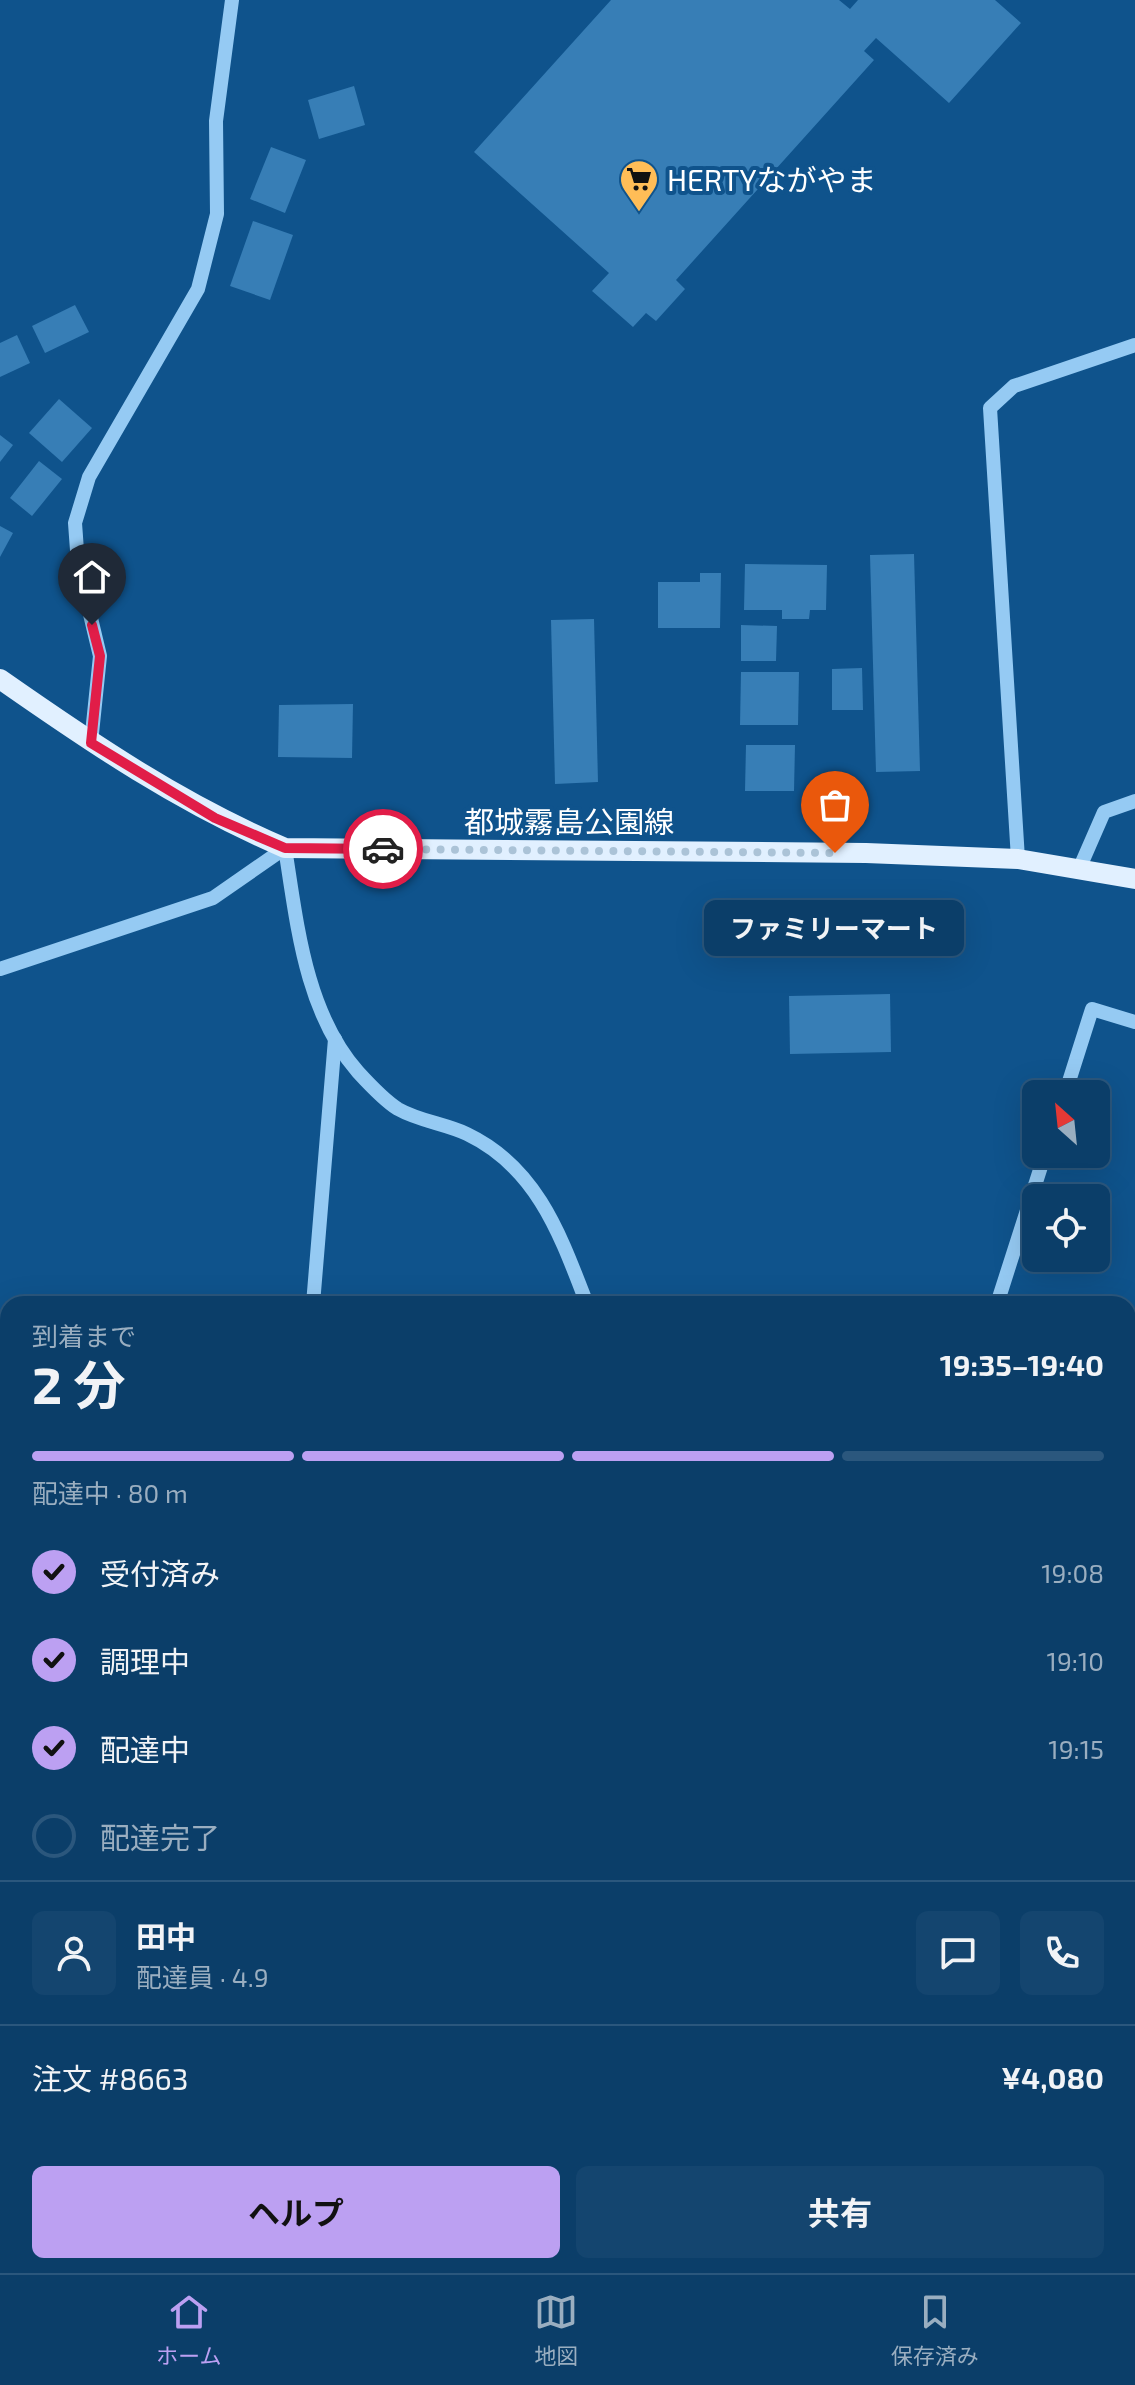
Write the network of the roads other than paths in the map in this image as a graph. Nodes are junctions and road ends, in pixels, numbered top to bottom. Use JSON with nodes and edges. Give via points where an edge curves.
{"nodes":[{"id":1,"x":232,"y":0,"type":"edge"},
{"id":2,"x":1135,"y":345,"type":"edge"},
{"id":3,"x":0,"y":679,"type":"edge"},
{"id":4,"x":91,"y":743,"type":"junction"},
{"id":5,"x":1135,"y":801,"type":"edge"},
{"id":6,"x":285,"y":848,"type":"junction"},
{"id":7,"x":1018,"y":859,"type":"junction"},
{"id":8,"x":1080,"y":867,"type":"junction"},
{"id":9,"x":1135,"y":879,"type":"edge"},
{"id":10,"x":0,"y":969,"type":"edge"},
{"id":11,"x":1135,"y":1022,"type":"edge"},
{"id":12,"x":335,"y":1039,"type":"junction"},
{"id":13,"x":1069,"y":1080,"type":"edge"},
{"id":14,"x":1041,"y":1168,"type":"edge"},
{"id":15,"x":314,"y":1296,"type":"edge"},
{"id":16,"x":584,"y":1296,"type":"edge"},
{"id":17,"x":1000,"y":1296,"type":"edge"}],
"edges":[{"from":1,"to":4,"type":"street","via":[[216,121],[217,214],[198,289],[89,477],[75,523],[78,564],[100,656]]},
{"from":2,"to":7,"type":"street","via":[[1014,386],[990,408]]},
{"from":3,"to":4,"type":"main road","name":"都城霧島公園線"},
{"from":4,"to":6,"type":"main road","name":"都城霧島公園線","via":[[215,818]]},
{"from":5,"to":8,"type":"street","via":[[1104,812]]},
{"from":6,"to":7,"type":"main road","name":"都城霧島公園線"},
{"from":6,"to":10,"type":"street","via":[[213,898]]},
{"from":6,"to":12,"type":"street","via":[[313,991]]},
{"from":7,"to":8,"type":"main road","name":"都城霧島公園線"},
{"from":8,"to":9,"type":"main road","name":"都城霧島公園線"},
{"from":11,"to":13,"type":"street","via":[[1092,1009]]},
{"from":12,"to":15,"type":"street"},
{"from":12,"to":16,"type":"street","via":[[358,1071],[398,1109],[470,1135],[520,1173],[552,1215]]},
{"from":14,"to":17,"type":"street"}]}
